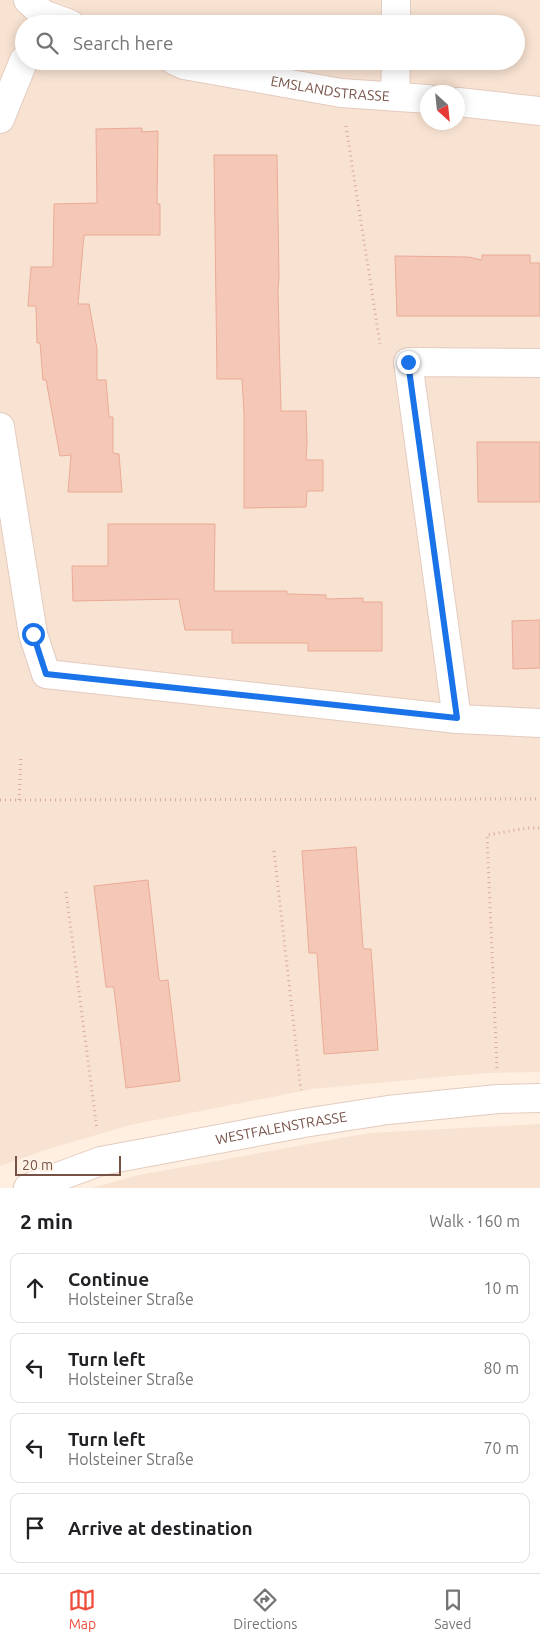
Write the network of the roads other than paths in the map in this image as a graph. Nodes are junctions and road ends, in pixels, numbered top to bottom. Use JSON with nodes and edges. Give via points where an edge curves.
{"nodes":[{"id":1,"x":396,"y":0,"type":"edge"},
{"id":2,"x":396,"y":15,"type":"edge"},
{"id":3,"x":20,"y":70,"type":"edge"},
{"id":4,"x":212,"y":70,"type":"edge"},
{"id":5,"x":396,"y":70,"type":"edge"},
{"id":6,"x":395,"y":96,"type":"junction"},
{"id":7,"x":420,"y":98,"type":"edge"},
{"id":8,"x":465,"y":103,"type":"edge"},
{"id":9,"x":540,"y":111,"type":"edge"},
{"id":10,"x":0,"y":119,"type":"edge"},
{"id":11,"x":540,"y":363,"type":"edge"},
{"id":12,"x":0,"y":427,"type":"edge"},
{"id":13,"x":457,"y":718,"type":"junction"},
{"id":14,"x":540,"y":723,"type":"edge"},
{"id":15,"x":540,"y":1098,"type":"edge"},
{"id":16,"x":28,"y":1188,"type":"edge"}],
"edges":[{"from":1,"to":2,"type":"street"},
{"from":3,"to":10,"type":"street"},
{"from":4,"to":6,"type":"street","name":"EMSLANDSTRASSE","via":[[341,93]]},
{"from":5,"to":6,"type":"street"},
{"from":6,"to":7,"type":"street","name":"EMSLANDSTRASSE"},
{"from":8,"to":9,"type":"street"},
{"from":11,"to":13,"type":"street","via":[[408,362]]},
{"from":12,"to":13,"type":"street","via":[[33,634],[46,674]]},
{"from":13,"to":14,"type":"street"},
{"from":15,"to":16,"type":"street","name":"WESTFALENSTRASSE","via":[[388,1110],[304,1123],[101,1161]]}]}
